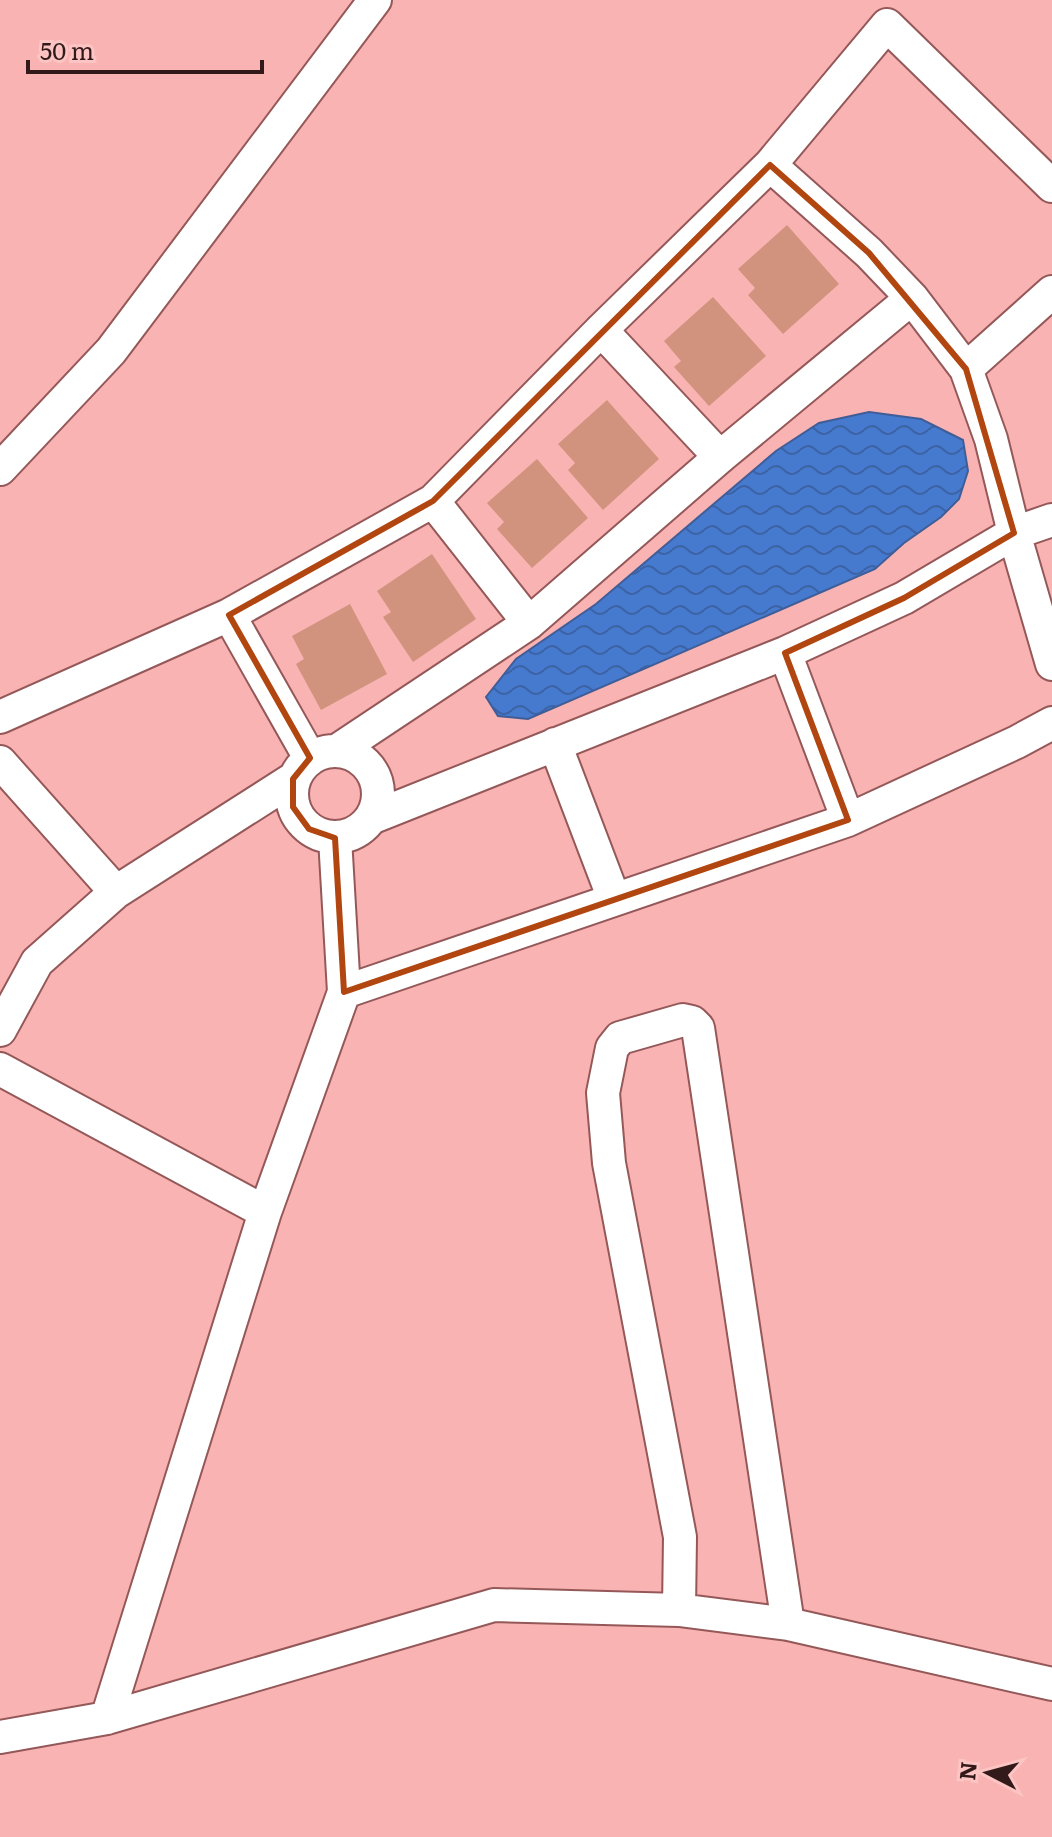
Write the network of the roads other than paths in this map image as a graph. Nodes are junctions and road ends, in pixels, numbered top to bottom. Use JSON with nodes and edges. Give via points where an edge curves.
{"nodes":[{"id":1,"x":375,"y":0,"type":"edge"},
{"id":2,"x":770,"y":165,"type":"junction"},
{"id":3,"x":1052,"y":186,"type":"edge"},
{"id":4,"x":1052,"y":292,"type":"edge"},
{"id":5,"x":912,"y":298,"type":"junction"},
{"id":6,"x":601,"y":330,"type":"junction"},
{"id":7,"x":966,"y":369,"type":"junction"},
{"id":8,"x":720,"y":457,"type":"junction"},
{"id":9,"x":0,"y":469,"type":"edge"},
{"id":10,"x":433,"y":501,"type":"junction"},
{"id":11,"x":1052,"y":520,"type":"edge"},
{"id":12,"x":1014,"y":533,"type":"junction"},
{"id":13,"x":229,"y":615,"type":"junction"},
{"id":14,"x":529,"y":623,"type":"junction"},
{"id":15,"x":785,"y":653,"type":"junction"},
{"id":16,"x":1052,"y":664,"type":"edge"},
{"id":17,"x":0,"y":717,"type":"edge"},
{"id":18,"x":1052,"y":723,"type":"edge"},
{"id":19,"x":555,"y":744,"type":"junction"},
{"id":20,"x":0,"y":762,"type":"edge"},
{"id":21,"x":314,"y":762,"type":"junction"},
{"id":22,"x":371,"y":818,"type":"junction"},
{"id":23,"x":848,"y":820,"type":"junction"},
{"id":24,"x":335,"y":838,"type":"junction"},
{"id":25,"x":116,"y":892,"type":"junction"},
{"id":26,"x":614,"y":899,"type":"junction"},
{"id":27,"x":344,"y":992,"type":"junction"},
{"id":28,"x":0,"y":1030,"type":"edge"},
{"id":29,"x":0,"y":1069,"type":"edge"},
{"id":30,"x":265,"y":1212,"type":"junction"},
{"id":31,"x":679,"y":1610,"type":"junction"},
{"id":32,"x":788,"y":1624,"type":"junction"},
{"id":33,"x":1052,"y":1684,"type":"edge"},
{"id":34,"x":107,"y":1718,"type":"junction"},
{"id":35,"x":0,"y":1737,"type":"edge"}],
"edges":[{"from":1,"to":9,"type":"street","via":[[111,351]]},
{"from":2,"to":3,"type":"street","via":[[887,25]]},
{"from":2,"to":5,"type":"street"},
{"from":2,"to":6,"type":"street"},
{"from":4,"to":7,"type":"street"},
{"from":5,"to":7,"type":"street"},
{"from":5,"to":8,"type":"street"},
{"from":6,"to":8,"type":"street"},
{"from":6,"to":10,"type":"street"},
{"from":7,"to":12,"type":"street","via":[[991,439]]},
{"from":8,"to":14,"type":"street"},
{"from":10,"to":13,"type":"street"},
{"from":10,"to":14,"type":"street"},
{"from":11,"to":12,"type":"street"},
{"from":12,"to":15,"type":"street","via":[[904,598]]},
{"from":12,"to":16,"type":"street"},
{"from":13,"to":17,"type":"street"},
{"from":13,"to":21,"type":"street"},
{"from":14,"to":21,"type":"street"},
{"from":15,"to":19,"type":"street"},
{"from":15,"to":23,"type":"street"},
{"from":18,"to":23,"type":"street"},
{"from":19,"to":22,"type":"street"},
{"from":19,"to":26,"type":"street"},
{"from":20,"to":25,"type":"street"},
{"from":21,"to":22,"type":"street","via":[[353,754],[365,762],[378,789]]},
{"from":21,"to":24,"type":"street","via":[[293,807],[309,829]]},
{"from":21,"to":25,"type":"street"},
{"from":22,"to":24,"type":"street","via":[[361,829]]},
{"from":23,"to":26,"type":"street"},
{"from":24,"to":27,"type":"street"},
{"from":25,"to":28,"type":"street","via":[[37,962]]},
{"from":26,"to":27,"type":"street"},
{"from":27,"to":30,"type":"street"},
{"from":29,"to":30,"type":"street"},
{"from":30,"to":34,"type":"street"},
{"from":31,"to":32,"type":"street"},
{"from":31,"to":32,"type":"street","via":[[680,1537],[609,1163],[603,1093],[612,1048],[620,1038],[683,1020],[698,1028]]},
{"from":31,"to":34,"type":"street","via":[[494,1605]]},
{"from":32,"to":33,"type":"street"},
{"from":34,"to":35,"type":"street"}]}
